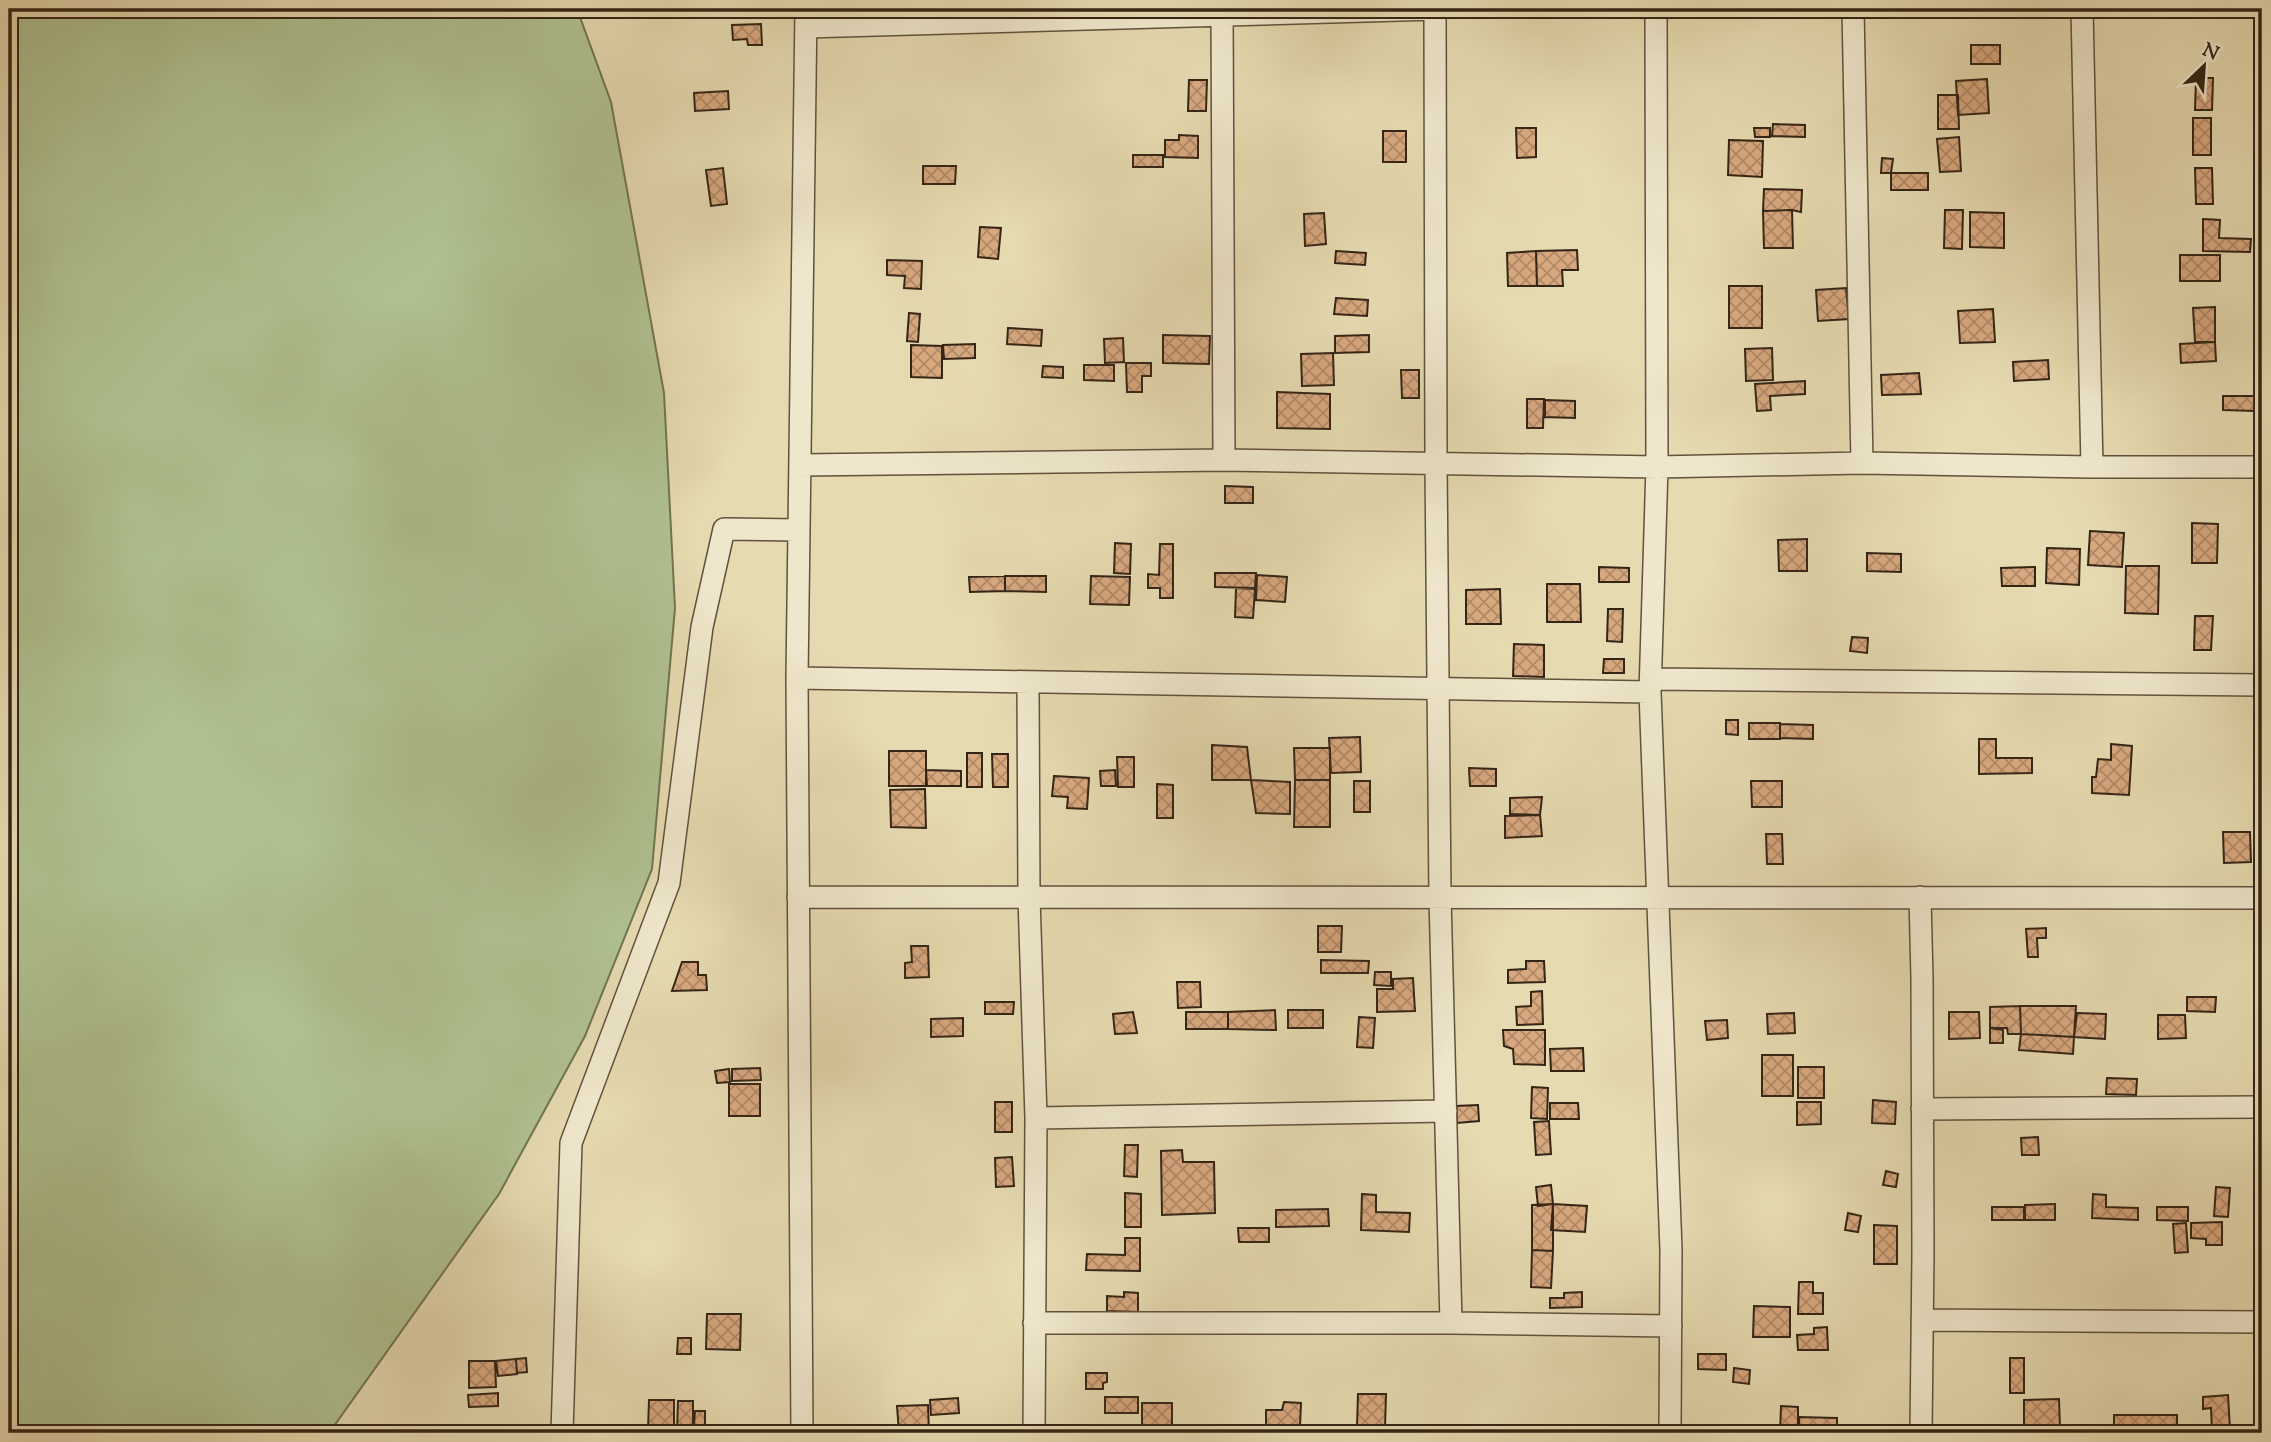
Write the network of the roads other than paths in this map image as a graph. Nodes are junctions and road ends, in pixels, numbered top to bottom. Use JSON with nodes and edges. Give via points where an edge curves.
{"nodes":[{"id":1,"x":1435,"y":9,"type":"edge"},
{"id":2,"x":1656,"y":9,"type":"edge"},
{"id":3,"x":1853,"y":9,"type":"edge"},
{"id":4,"x":2082,"y":9,"type":"edge"},
{"id":5,"x":1222,"y":12,"type":"edge"},
{"id":6,"x":806,"y":18,"type":"edge"},
{"id":7,"x":1224,"y":460,"type":"junction"},
{"id":8,"x":1436,"y":463,"type":"junction"},
{"id":9,"x":1862,"y":463,"type":"junction"},
{"id":10,"x":800,"y":465,"type":"junction"},
{"id":11,"x":1657,"y":467,"type":"junction"},
{"id":12,"x":2092,"y":467,"type":"junction"},
{"id":13,"x":2262,"y":467,"type":"edge"},
{"id":14,"x":799,"y":530,"type":"junction"},
{"id":15,"x":797,"y":678,"type":"junction"},
{"id":16,"x":1028,"y":682,"type":"junction"},
{"id":17,"x":1650,"y":685,"type":"junction"},
{"id":18,"x":2262,"y":685,"type":"edge"},
{"id":19,"x":1440,"y":688,"type":"junction"},
{"id":20,"x":798,"y":897,"type":"junction"},
{"id":21,"x":1029,"y":897,"type":"junction"},
{"id":22,"x":1440,"y":897,"type":"junction"},
{"id":23,"x":1658,"y":897,"type":"junction"},
{"id":24,"x":1920,"y":897,"type":"junction"},
{"id":25,"x":2262,"y":898,"type":"edge"},
{"id":26,"x":2262,"y":1107,"type":"edge"},
{"id":27,"x":1922,"y":1109,"type":"junction"},
{"id":28,"x":1446,"y":1111,"type":"junction"},
{"id":29,"x":1036,"y":1118,"type":"junction"},
{"id":30,"x":1923,"y":1320,"type":"junction"},
{"id":31,"x":2262,"y":1322,"type":"edge"},
{"id":32,"x":1034,"y":1323,"type":"junction"},
{"id":33,"x":1451,"y":1323,"type":"junction"},
{"id":34,"x":1671,"y":1326,"type":"junction"},
{"id":35,"x":562,"y":1433,"type":"edge"},
{"id":36,"x":802,"y":1433,"type":"edge"},
{"id":37,"x":1034,"y":1433,"type":"edge"},
{"id":38,"x":1670,"y":1433,"type":"edge"},
{"id":39,"x":1920,"y":1433,"type":"edge"}],
"edges":[{"from":1,"to":5,"type":"street"},
{"from":1,"to":8,"type":"street"},
{"from":2,"to":11,"type":"street"},
{"from":3,"to":9,"type":"street"},
{"from":4,"to":12,"type":"street"},
{"from":5,"to":6,"type":"street"},
{"from":5,"to":7,"type":"street"},
{"from":6,"to":10,"type":"street"},
{"from":7,"to":8,"type":"street"},
{"from":7,"to":10,"type":"street"},
{"from":8,"to":11,"type":"street"},
{"from":8,"to":19,"type":"street"},
{"from":9,"to":11,"type":"street"},
{"from":9,"to":12,"type":"street"},
{"from":10,"to":14,"type":"street"},
{"from":11,"to":17,"type":"street"},
{"from":12,"to":13,"type":"street"},
{"from":14,"to":15,"type":"street"},
{"from":14,"to":35,"type":"street","via":[[724,529],[702,627],[669,883],[571,1143]]},
{"from":15,"to":16,"type":"street"},
{"from":15,"to":20,"type":"street"},
{"from":16,"to":19,"type":"street"},
{"from":16,"to":21,"type":"street"},
{"from":17,"to":18,"type":"street"},
{"from":17,"to":19,"type":"street"},
{"from":17,"to":23,"type":"street"},
{"from":19,"to":22,"type":"street"},
{"from":20,"to":21,"type":"street"},
{"from":20,"to":36,"type":"street"},
{"from":21,"to":22,"type":"street"},
{"from":21,"to":29,"type":"street"},
{"from":22,"to":23,"type":"street"},
{"from":22,"to":28,"type":"street"},
{"from":23,"to":24,"type":"street"},
{"from":23,"to":34,"type":"street"},
{"from":24,"to":25,"type":"street"},
{"from":24,"to":27,"type":"street"},
{"from":26,"to":27,"type":"street"},
{"from":27,"to":30,"type":"street"},
{"from":28,"to":29,"type":"street"},
{"from":28,"to":33,"type":"street"},
{"from":29,"to":32,"type":"street"},
{"from":30,"to":31,"type":"street"},
{"from":30,"to":39,"type":"street"},
{"from":32,"to":33,"type":"street"},
{"from":32,"to":37,"type":"street"},
{"from":33,"to":34,"type":"street"},
{"from":34,"to":38,"type":"street"}]}
